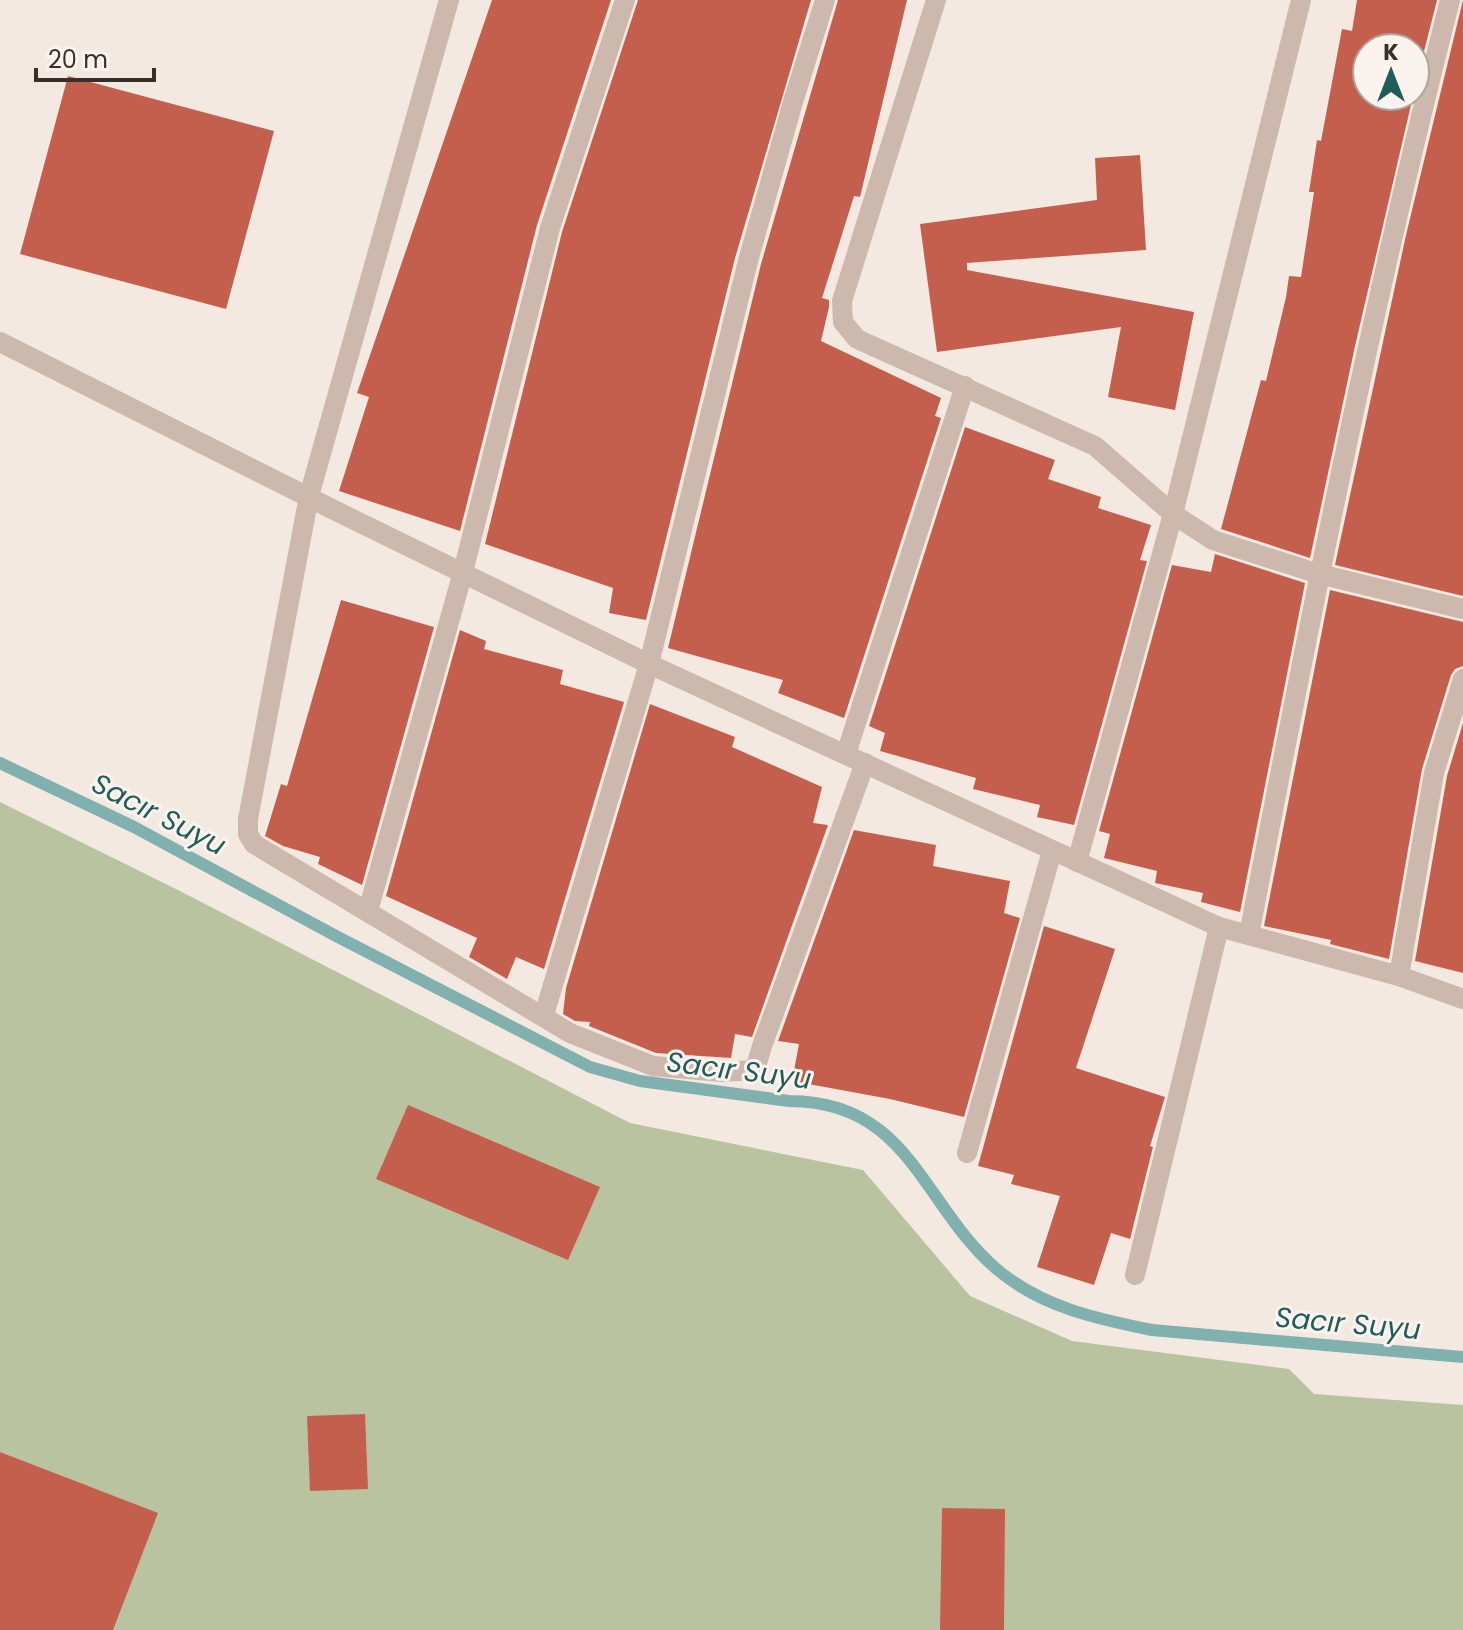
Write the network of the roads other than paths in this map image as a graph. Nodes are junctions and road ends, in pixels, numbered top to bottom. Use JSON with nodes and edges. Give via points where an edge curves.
{"nodes":[{"id":1,"x":449,"y":0,"type":"edge"},
{"id":2,"x":625,"y":0,"type":"edge"},
{"id":3,"x":825,"y":0,"type":"edge"},
{"id":4,"x":936,"y":0,"type":"edge"},
{"id":5,"x":1301,"y":0,"type":"edge"},
{"id":6,"x":1450,"y":0,"type":"edge"},
{"id":7,"x":0,"y":342,"type":"edge"},
{"id":8,"x":965,"y":386,"type":"junction"},
{"id":9,"x":309,"y":496,"type":"junction"},
{"id":10,"x":1173,"y":514,"type":"junction"},
{"id":11,"x":463,"y":572,"type":"junction"},
{"id":12,"x":1319,"y":574,"type":"junction"},
{"id":13,"x":1463,"y":609,"type":"edge"},
{"id":14,"x":649,"y":664,"type":"junction"},
{"id":15,"x":1463,"y":679,"type":"edge"},
{"id":16,"x":846,"y":754,"type":"junction"},
{"id":17,"x":865,"y":763,"type":"junction"},
{"id":18,"x":1052,"y":851,"type":"junction"},
{"id":19,"x":1077,"y":862,"type":"junction"},
{"id":20,"x":368,"y":911,"type":"junction"},
{"id":21,"x":1219,"y":927,"type":"junction"},
{"id":22,"x":1249,"y":935,"type":"junction"},
{"id":23,"x":1399,"y":976,"type":"junction"},
{"id":24,"x":1463,"y":999,"type":"edge"},
{"id":25,"x":544,"y":1015,"type":"junction"},
{"id":26,"x":967,"y":1153,"type":"dead end"},
{"id":27,"x":1135,"y":1275,"type":"dead end"}],
"edges":[{"from":1,"to":9,"type":"street"},
{"from":2,"to":11,"type":"street","via":[[550,228]]},
{"from":3,"to":14,"type":"street","via":[[748,261]]},
{"from":4,"to":8,"type":"street","via":[[842,301],[843,322],[857,339]]},
{"from":5,"to":10,"type":"street"},
{"from":6,"to":12,"type":"street"},
{"from":7,"to":9,"type":"street"},
{"from":8,"to":10,"type":"street","via":[[1095,446]]},
{"from":8,"to":16,"type":"street"},
{"from":9,"to":11,"type":"street"},
{"from":9,"to":20,"type":"street","via":[[248,834],[254,844]]},
{"from":10,"to":12,"type":"street","via":[[1213,540]]},
{"from":10,"to":19,"type":"street"},
{"from":11,"to":14,"type":"street"},
{"from":11,"to":20,"type":"street"},
{"from":12,"to":13,"type":"street"},
{"from":12,"to":22,"type":"street"},
{"from":14,"to":16,"type":"street"},
{"from":14,"to":25,"type":"street"},
{"from":15,"to":23,"type":"street","via":[[1434,773]]},
{"from":16,"to":17,"type":"street"},
{"from":17,"to":18,"type":"street"},
{"from":17,"to":25,"type":"street","via":[[755,1070],[653,1066],[570,1033]]},
{"from":18,"to":19,"type":"street"},
{"from":18,"to":26,"type":"street"},
{"from":19,"to":21,"type":"street"},
{"from":20,"to":25,"type":"street"},
{"from":21,"to":22,"type":"street"},
{"from":21,"to":27,"type":"street"},
{"from":22,"to":23,"type":"street"},
{"from":23,"to":24,"type":"street"}]}
